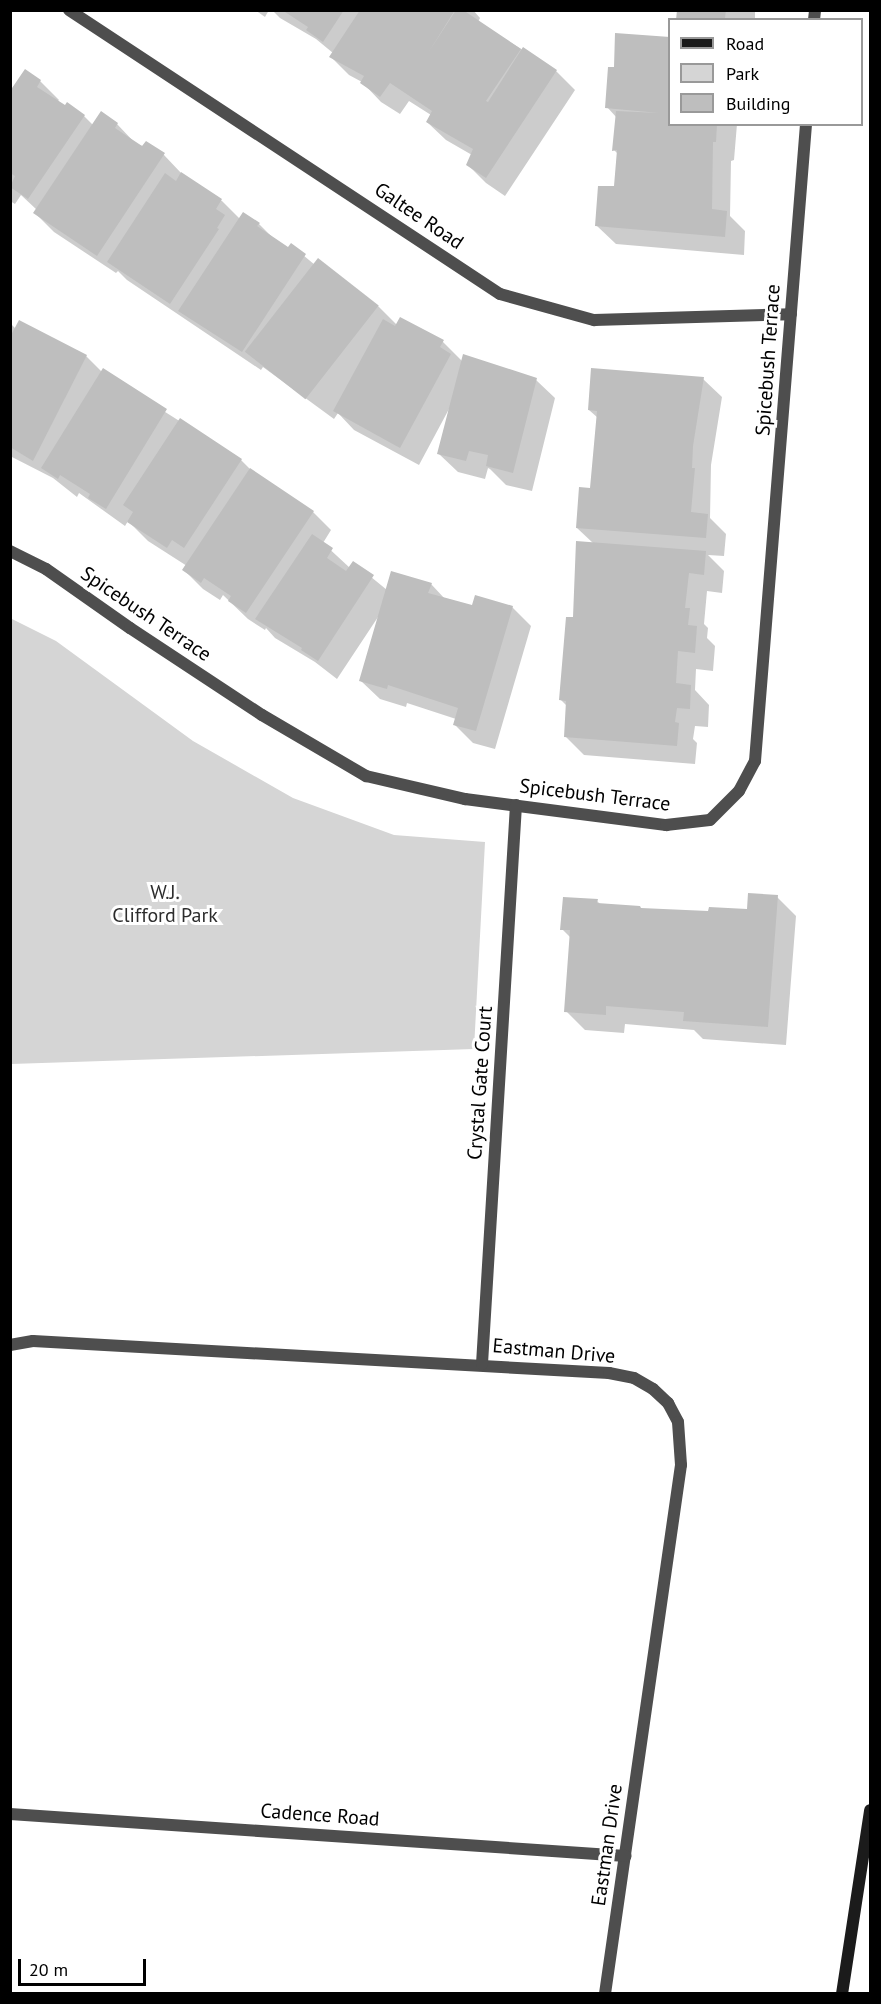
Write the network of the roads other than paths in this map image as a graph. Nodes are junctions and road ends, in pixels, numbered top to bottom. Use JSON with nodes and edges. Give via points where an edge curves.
{"nodes":[{"id":1,"x":69,"y":10,"type":"edge"},
{"id":2,"x":806,"y":126,"type":"edge"},
{"id":3,"x":791,"y":314,"type":"junction"},
{"id":4,"x":10,"y":551,"type":"edge"},
{"id":5,"x":516,"y":805,"type":"junction"},
{"id":6,"x":10,"y":1345,"type":"edge"},
{"id":7,"x":482,"y":1364,"type":"junction"},
{"id":8,"x":870,"y":1810,"type":"edge"},
{"id":9,"x":10,"y":1814,"type":"edge"},
{"id":10,"x":626,"y":1856,"type":"junction"},
{"id":11,"x":605,"y":1994,"type":"edge"},
{"id":12,"x":842,"y":1994,"type":"edge"}],
"edges":[{"from":1,"to":3,"type":"street","name":"Galtee Road","via":[[500,294],[594,320]]},
{"from":2,"to":3,"type":"street","name":"Spicebush Terrace"},
{"from":3,"to":5,"type":"street","name":"Spicebush Terrace","via":[[756,761],[739,791],[710,820],[666,825]]},
{"from":4,"to":5,"type":"street","name":"Spicebush Terrace","via":[[46,569],[262,716],[366,776],[465,799]]},
{"from":5,"to":7,"type":"street","name":"Crystal Gate Court"},
{"from":6,"to":7,"type":"street","name":"Eastman Drive","via":[[33,1341]]},
{"from":7,"to":10,"type":"street","name":"Eastman Drive","via":[[609,1372],[634,1378],[668,1403],[678,1422],[681,1465]]},
{"from":8,"to":12,"type":"main road"},
{"from":9,"to":10,"type":"street","name":"Cadence Road"},
{"from":10,"to":11,"type":"street","name":"Eastman Drive"}]}
